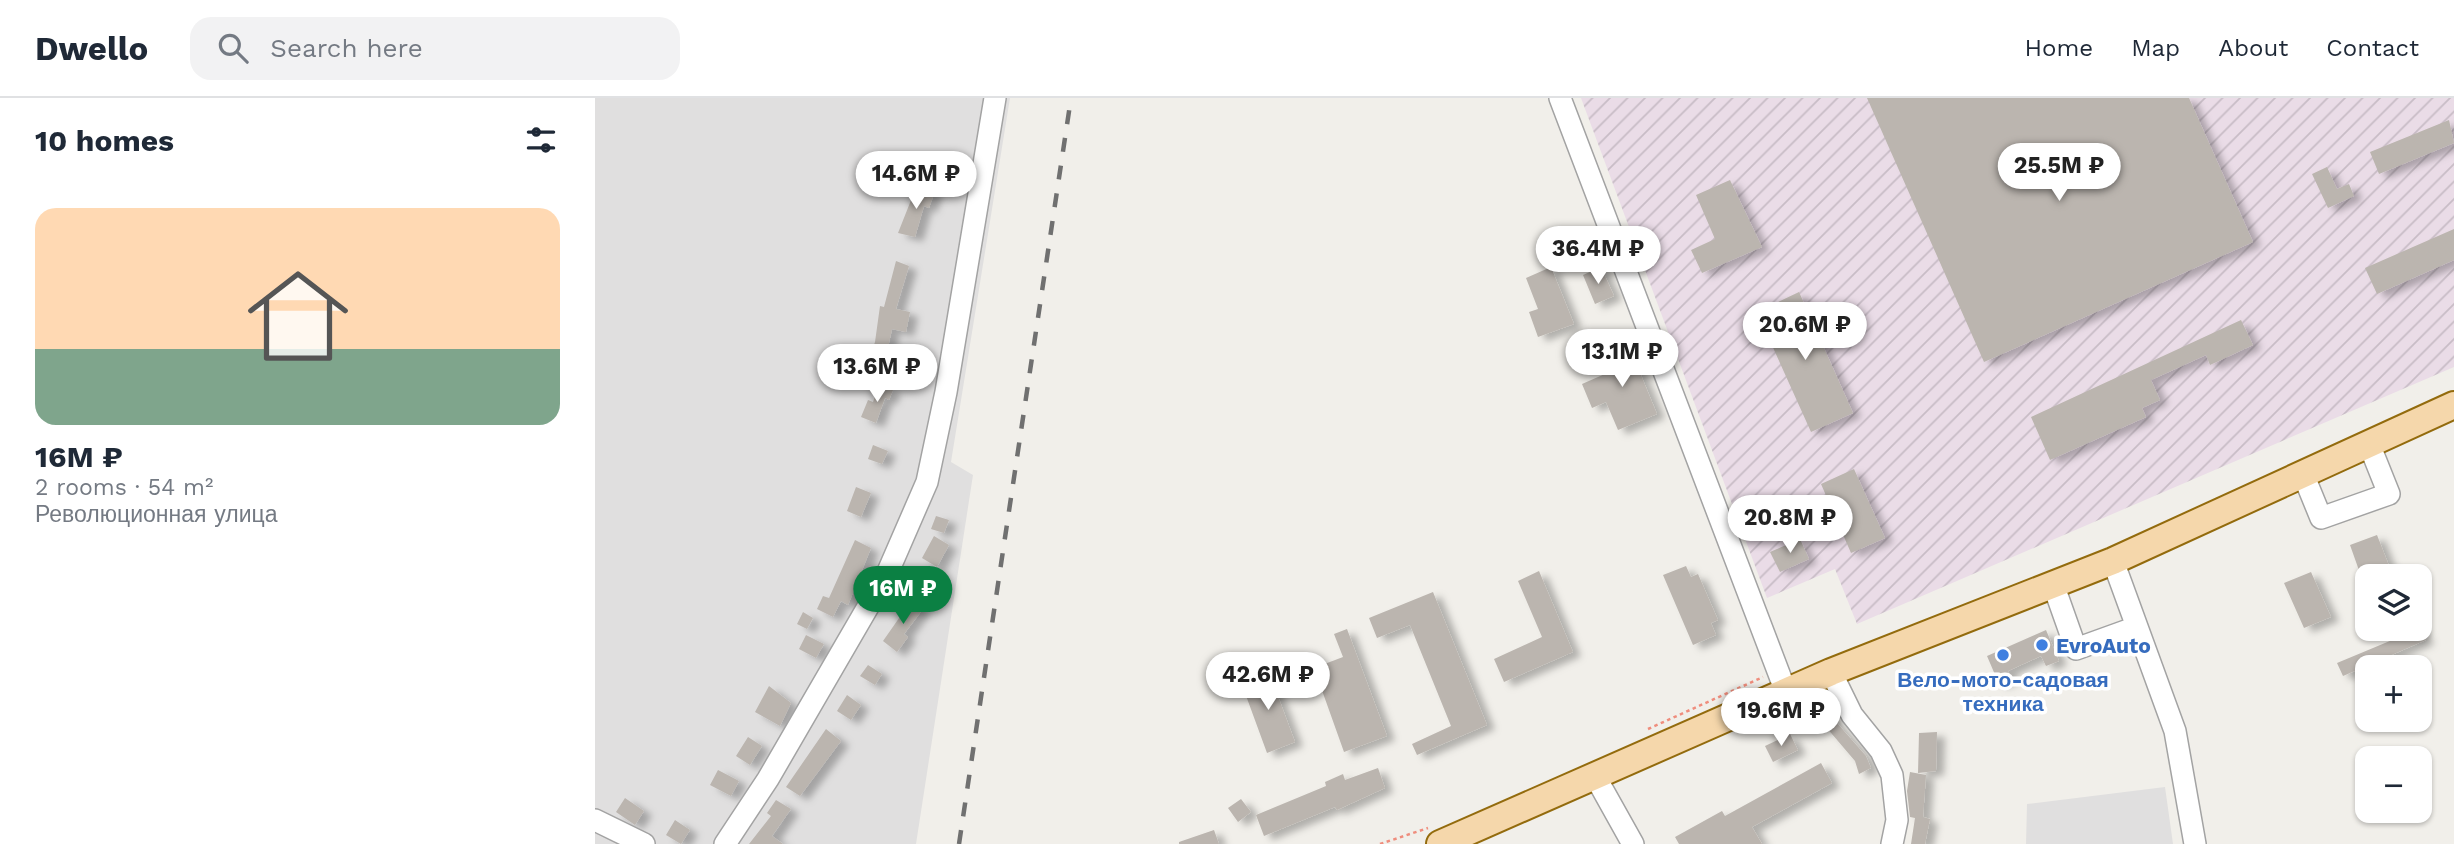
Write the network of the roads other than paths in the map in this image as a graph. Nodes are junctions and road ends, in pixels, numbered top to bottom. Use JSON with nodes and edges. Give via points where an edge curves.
{"nodes":[{"id":1,"x":995,"y":98,"type":"edge"},
{"id":2,"x":1560,"y":98,"type":"edge"},
{"id":3,"x":2454,"y":405,"type":"edge"},
{"id":4,"x":2369,"y":444,"type":"junction"},
{"id":5,"x":2303,"y":474,"type":"junction"},
{"id":6,"x":2113,"y":561,"type":"junction"},
{"id":7,"x":2053,"y":584,"type":"junction"},
{"id":8,"x":2137,"y":627,"type":"junction"},
{"id":9,"x":1831,"y":672,"type":"junction"},
{"id":10,"x":1786,"y":692,"type":"junction"},
{"id":11,"x":1595,"y":776,"type":"junction"},
{"id":12,"x":595,"y":820,"type":"edge"},
{"id":13,"x":644,"y":844,"type":"edge"},
{"id":14,"x":725,"y":844,"type":"edge"},
{"id":15,"x":1440,"y":844,"type":"edge"},
{"id":16,"x":1633,"y":844,"type":"edge"},
{"id":17,"x":1892,"y":844,"type":"edge"},
{"id":18,"x":2195,"y":844,"type":"edge"}],
"edges":[{"from":1,"to":14,"type":"street","via":[[927,482],[887,574]]},
{"from":2,"to":10,"type":"street"},
{"from":3,"to":4,"type":"main road"},
{"from":4,"to":5,"type":"main road"},
{"from":4,"to":5,"type":"street","via":[[2389,494],[2321,519]]},
{"from":5,"to":6,"type":"main road"},
{"from":6,"to":7,"type":"main road"},
{"from":6,"to":8,"type":"street"},
{"from":7,"to":8,"type":"street","via":[[2076,649]]},
{"from":7,"to":9,"type":"main road"},
{"from":8,"to":18,"type":"street","via":[[2175,731]]},
{"from":9,"to":10,"type":"main road"},
{"from":9,"to":17,"type":"street","via":[[1852,715],[1881,751],[1892,775],[1896,820]]},
{"from":10,"to":11,"type":"main road"},
{"from":11,"to":15,"type":"main road"},
{"from":11,"to":16,"type":"street"},
{"from":12,"to":13,"type":"street"}]}
